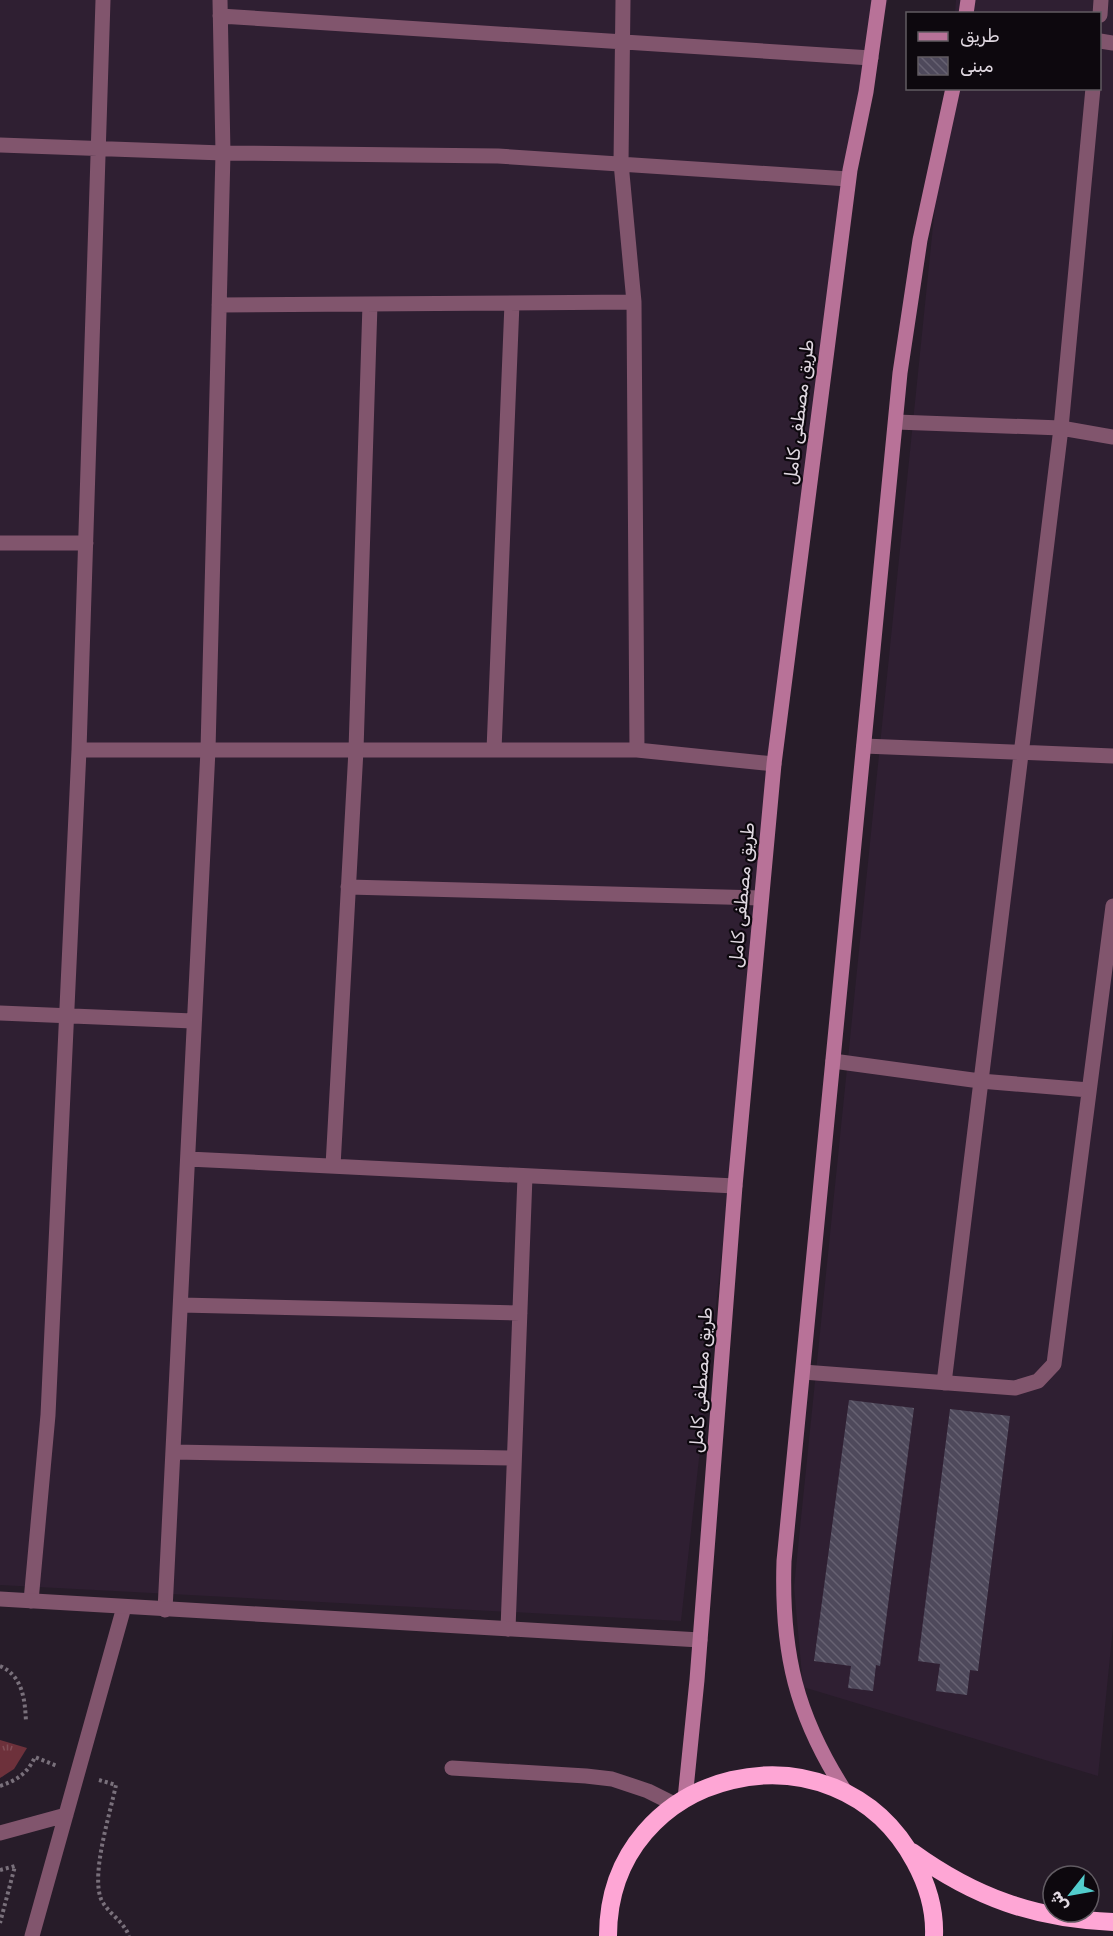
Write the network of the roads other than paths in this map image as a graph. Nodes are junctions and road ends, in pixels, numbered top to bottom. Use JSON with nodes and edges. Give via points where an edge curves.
{"nodes":[{"id":1,"x":103,"y":0,"type":"edge"},
{"id":2,"x":623,"y":0,"type":"edge"},
{"id":3,"x":879,"y":0,"type":"edge"},
{"id":4,"x":220,"y":8,"type":"edge"},
{"id":5,"x":623,"y":42,"type":"junction"},
{"id":6,"x":871,"y":58,"type":"junction"},
{"id":7,"x":953,"y":90,"type":"edge"},
{"id":8,"x":1093,"y":90,"type":"edge"},
{"id":9,"x":0,"y":145,"type":"edge"},
{"id":10,"x":100,"y":148,"type":"junction"},
{"id":11,"x":223,"y":153,"type":"junction"},
{"id":12,"x":621,"y":163,"type":"junction"},
{"id":13,"x":849,"y":179,"type":"junction"},
{"id":14,"x":634,"y":302,"type":"junction"},
{"id":15,"x":512,"y":303,"type":"junction"},
{"id":16,"x":370,"y":304,"type":"junction"},
{"id":17,"x":219,"y":305,"type":"junction"},
{"id":18,"x":896,"y":422,"type":"junction"},
{"id":19,"x":1061,"y":428,"type":"junction"},
{"id":20,"x":1113,"y":437,"type":"edge"},
{"id":21,"x":0,"y":543,"type":"edge"},
{"id":22,"x":86,"y":543,"type":"junction"},
{"id":23,"x":864,"y":746,"type":"junction"},
{"id":24,"x":80,"y":750,"type":"junction"},
{"id":25,"x":208,"y":750,"type":"junction"},
{"id":26,"x":356,"y":750,"type":"junction"},
{"id":27,"x":494,"y":750,"type":"junction"},
{"id":28,"x":637,"y":750,"type":"junction"},
{"id":29,"x":1020,"y":753,"type":"junction"},
{"id":30,"x":1113,"y":756,"type":"edge"},
{"id":31,"x":774,"y":764,"type":"junction"},
{"id":32,"x":348,"y":887,"type":"junction"},
{"id":33,"x":761,"y":898,"type":"junction"},
{"id":34,"x":1113,"y":906,"type":"edge"},
{"id":35,"x":0,"y":1012,"type":"edge"},
{"id":36,"x":67,"y":1016,"type":"junction"},
{"id":37,"x":193,"y":1021,"type":"junction"},
{"id":38,"x":833,"y":1061,"type":"junction"},
{"id":39,"x":980,"y":1081,"type":"junction"},
{"id":40,"x":1089,"y":1090,"type":"junction"},
{"id":41,"x":189,"y":1159,"type":"junction"},
{"id":42,"x":333,"y":1166,"type":"junction"},
{"id":43,"x":525,"y":1176,"type":"junction"},
{"id":44,"x":735,"y":1186,"type":"junction"},
{"id":45,"x":181,"y":1305,"type":"junction"},
{"id":46,"x":520,"y":1313,"type":"junction"},
{"id":47,"x":802,"y":1372,"type":"junction"},
{"id":48,"x":944,"y":1383,"type":"junction"},
{"id":49,"x":173,"y":1452,"type":"junction"},
{"id":50,"x":514,"y":1458,"type":"junction"},
{"id":51,"x":0,"y":1599,"type":"edge"},
{"id":52,"x":31,"y":1602,"type":"junction"},
{"id":53,"x":124,"y":1607,"type":"junction"},
{"id":54,"x":165,"y":1610,"type":"junction"},
{"id":55,"x":508,"y":1629,"type":"junction"},
{"id":56,"x":700,"y":1640,"type":"junction"},
{"id":57,"x":452,"y":1768,"type":"dead end"},
{"id":58,"x":846,"y":1793,"type":"junction"},
{"id":59,"x":679,"y":1802,"type":"junction"},
{"id":60,"x":66,"y":1815,"type":"junction"},
{"id":61,"x":0,"y":1833,"type":"edge"},
{"id":62,"x":909,"y":1850,"type":"junction"},
{"id":63,"x":1113,"y":1922,"type":"edge"},
{"id":64,"x":32,"y":1936,"type":"edge"},
{"id":65,"x":608,"y":1936,"type":"edge"},
{"id":66,"x":934,"y":1936,"type":"edge"}],
"edges":[{"from":1,"to":10,"type":"street"},
{"from":2,"to":5,"type":"street"},
{"from":3,"to":6,"type":"main road","name":"طريق مصطفى كامل"},
{"from":4,"to":5,"type":"street"},
{"from":4,"to":11,"type":"street"},
{"from":5,"to":6,"type":"street"},
{"from":5,"to":12,"type":"street"},
{"from":6,"to":13,"type":"main road","name":"طريق مصطفى كامل"},
{"from":7,"to":18,"type":"main road","via":[[920,240]]},
{"from":8,"to":19,"type":"street"},
{"from":9,"to":10,"type":"street"},
{"from":10,"to":11,"type":"street"},
{"from":10,"to":22,"type":"street"},
{"from":11,"to":12,"type":"street","via":[[498,156]]},
{"from":11,"to":17,"type":"street"},
{"from":12,"to":13,"type":"street"},
{"from":12,"to":14,"type":"street"},
{"from":13,"to":31,"type":"main road","name":"طريق مصطفى كامل"},
{"from":14,"to":15,"type":"street"},
{"from":14,"to":28,"type":"street"},
{"from":15,"to":16,"type":"street"},
{"from":15,"to":27,"type":"street"},
{"from":16,"to":17,"type":"street"},
{"from":16,"to":26,"type":"street"},
{"from":17,"to":25,"type":"street"},
{"from":18,"to":19,"type":"street"},
{"from":18,"to":23,"type":"main road"},
{"from":19,"to":20,"type":"street"},
{"from":19,"to":29,"type":"street"},
{"from":21,"to":22,"type":"street"},
{"from":22,"to":24,"type":"street"},
{"from":23,"to":29,"type":"street"},
{"from":23,"to":38,"type":"main road"},
{"from":24,"to":25,"type":"street"},
{"from":24,"to":36,"type":"street"},
{"from":25,"to":26,"type":"street"},
{"from":25,"to":37,"type":"street"},
{"from":26,"to":27,"type":"street"},
{"from":26,"to":32,"type":"street"},
{"from":27,"to":28,"type":"street"},
{"from":28,"to":31,"type":"street"},
{"from":29,"to":30,"type":"street"},
{"from":29,"to":39,"type":"street"},
{"from":31,"to":33,"type":"main road","name":"طريق مصطفى كامل"},
{"from":32,"to":33,"type":"street"},
{"from":32,"to":42,"type":"street"},
{"from":33,"to":44,"type":"main road","name":"طريق مصطفى كامل"},
{"from":34,"to":40,"type":"street"},
{"from":35,"to":36,"type":"street"},
{"from":36,"to":37,"type":"street"},
{"from":36,"to":52,"type":"street","via":[[48,1415]]},
{"from":37,"to":41,"type":"street"},
{"from":38,"to":39,"type":"street"},
{"from":38,"to":47,"type":"main road"},
{"from":39,"to":40,"type":"street"},
{"from":39,"to":48,"type":"street"},
{"from":40,"to":48,"type":"street","via":[[1054,1364],[1038,1381],[1015,1388]]},
{"from":41,"to":42,"type":"street"},
{"from":41,"to":45,"type":"street"},
{"from":42,"to":43,"type":"street"},
{"from":43,"to":44,"type":"street"},
{"from":43,"to":46,"type":"street"},
{"from":44,"to":56,"type":"main road","name":"طريق مصطفى كامل"},
{"from":45,"to":46,"type":"street"},
{"from":45,"to":49,"type":"street"},
{"from":46,"to":50,"type":"street"},
{"from":47,"to":48,"type":"street"},
{"from":47,"to":58,"type":"main road","via":[[784,1561],[785,1637],[803,1712]]},
{"from":49,"to":50,"type":"street"},
{"from":49,"to":54,"type":"street"},
{"from":50,"to":55,"type":"street"},
{"from":51,"to":52,"type":"street"},
{"from":52,"to":53,"type":"street"},
{"from":53,"to":54,"type":"street"},
{"from":53,"to":60,"type":"street"},
{"from":54,"to":55,"type":"street"},
{"from":55,"to":56,"type":"street"},
{"from":56,"to":59,"type":"main road","name":"طريق مصطفى كامل"},
{"from":57,"to":59,"type":"street","via":[[612,1779]]},
{"from":58,"to":59,"type":"highway","via":[[811,1780],[765,1774],[710,1786]]},
{"from":58,"to":62,"type":"highway","via":[[891,1827]]},
{"from":59,"to":65,"type":"highway","via":[[637,1844],[626,1863],[611,1906]]},
{"from":60,"to":61,"type":"street"},
{"from":60,"to":64,"type":"street"},
{"from":62,"to":63,"type":"highway","via":[[964,1886],[995,1900],[1059,1917]]},
{"from":62,"to":66,"type":"highway","via":[[931,1902]]}]}
